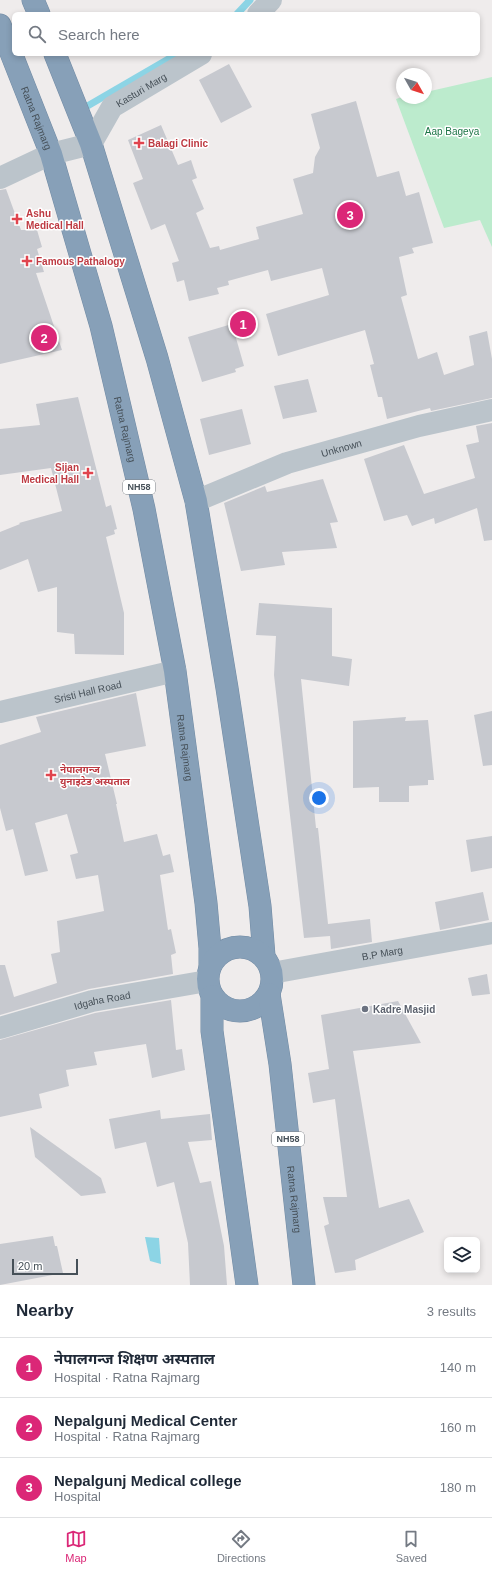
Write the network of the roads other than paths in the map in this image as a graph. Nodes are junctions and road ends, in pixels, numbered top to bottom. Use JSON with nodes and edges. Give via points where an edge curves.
{"nodes":[{"id":1,"x":33,"y":0,"type":"edge"},
{"id":2,"x":271,"y":0,"type":"edge"},
{"id":3,"x":38,"y":12,"type":"edge"},
{"id":4,"x":260,"y":12,"type":"edge"},
{"id":5,"x":0,"y":25,"type":"edge"},
{"id":6,"x":12,"y":55,"type":"edge"},
{"id":7,"x":12,"y":56,"type":"edge"},
{"id":8,"x":56,"y":56,"type":"edge"},
{"id":9,"x":199,"y":56,"type":"edge"},
{"id":10,"x":91,"y":144,"type":"junction"},
{"id":11,"x":51,"y":154,"type":"junction"},
{"id":12,"x":0,"y":178,"type":"edge"},
{"id":13,"x":492,"y":410,"type":"edge"},
{"id":14,"x":196,"y":501,"type":"junction"},
{"id":15,"x":175,"y":671,"type":"junction"},
{"id":16,"x":0,"y":712,"type":"edge"},
{"id":17,"x":492,"y":933,"type":"edge"},
{"id":18,"x":268,"y":964,"type":"junction"},
{"id":19,"x":209,"y":981,"type":"junction"},
{"id":20,"x":269,"y":994,"type":"junction"},
{"id":21,"x":0,"y":1028,"type":"edge"},
{"id":22,"x":247,"y":1285,"type":"edge"},
{"id":23,"x":304,"y":1285,"type":"edge"}],
"edges":[{"from":1,"to":3,"type":"highway"},
{"from":2,"to":4,"type":"street"},
{"from":5,"to":6,"type":"highway","name":"Ratna Rajmarg","number":"NH58"},
{"from":7,"to":11,"type":"highway","name":"Ratna Rajmarg","number":"NH58"},
{"from":8,"to":10,"type":"highway","number":"NH58"},
{"from":9,"to":10,"type":"street","name":"Kasturi Marg","via":[[112,107]]},
{"from":10,"to":11,"type":"street"},
{"from":10,"to":14,"type":"highway","number":"NH58","via":[[157,358]]},
{"from":11,"to":12,"type":"street"},
{"from":11,"to":15,"type":"highway","name":"Ratna Rajmarg","number":"NH58","via":[[103,334],[144,509]]},
{"from":13,"to":14,"type":"street","name":"Unknown","via":[[419,426],[287,463]]},
{"from":14,"to":18,"type":"highway","number":"NH58"},
{"from":15,"to":16,"type":"street","name":"Sristi Hall Road"},
{"from":15,"to":19,"type":"highway","name":"Ratna Rajmarg","number":"NH58","via":[[206,903],[210,948]]},
{"from":17,"to":18,"type":"street","name":"B.P Marg"},
{"from":18,"to":19,"type":"highway","via":[[248,947],[233,947],[219,953]]},
{"from":18,"to":20,"type":"highway","number":"NH58","via":[[273,981]]},
{"from":19,"to":20,"type":"highway","via":[[223,1007],[237,1012],[256,1007]]},
{"from":19,"to":21,"type":"street","name":"Idgaha Road","via":[[92,1001]]},
{"from":19,"to":22,"type":"highway","name":"Ratna Rajmarg","number":"NH58","via":[[212,1031]]},
{"from":20,"to":23,"type":"highway","name":"Ratna Rajmarg","number":"NH58","via":[[280,1064]]}]}
